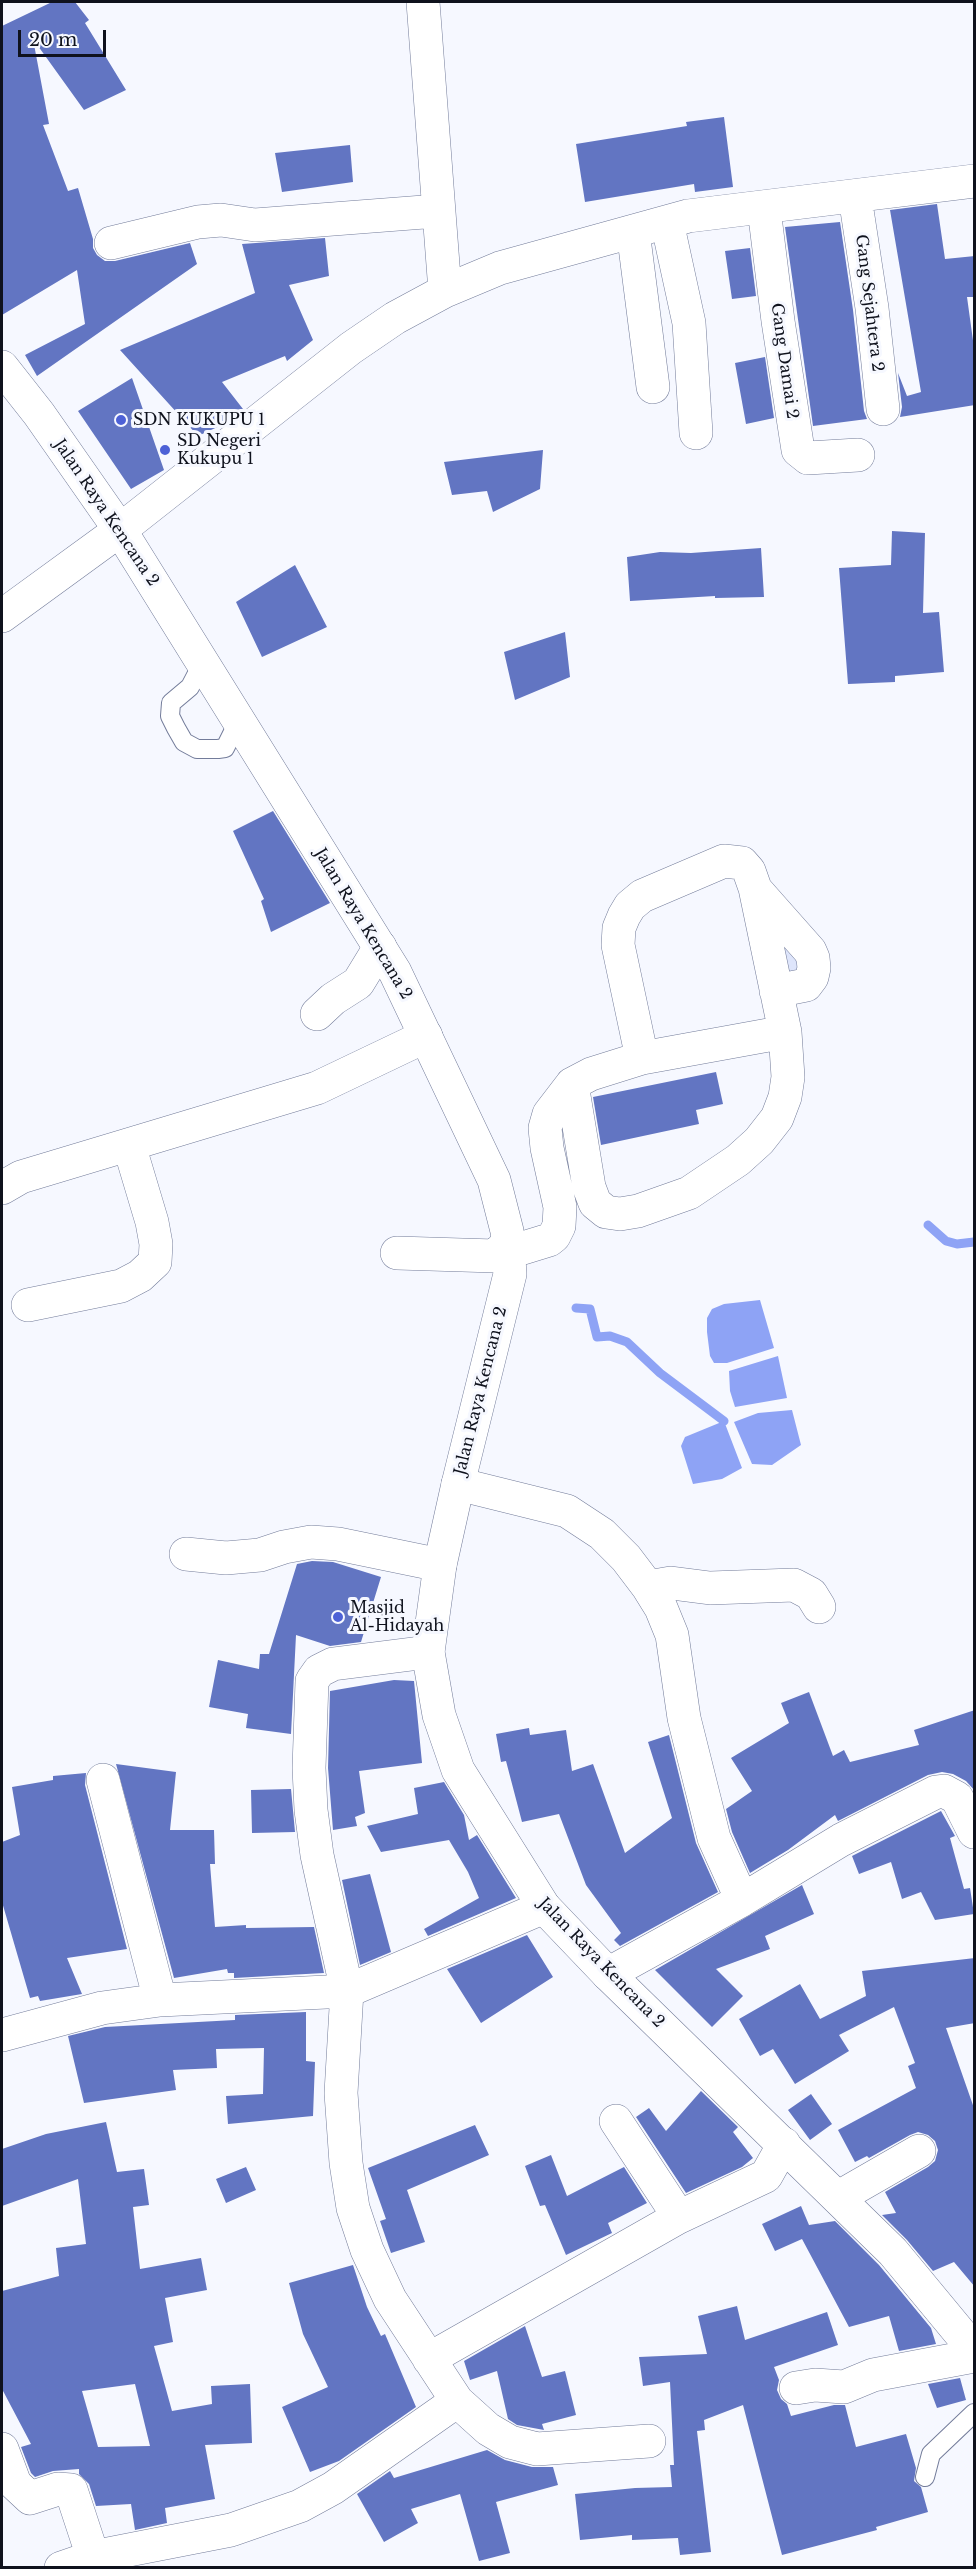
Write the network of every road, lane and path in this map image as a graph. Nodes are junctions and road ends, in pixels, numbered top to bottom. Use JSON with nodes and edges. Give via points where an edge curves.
{"nodes":[{"id":1,"x":423,"y":2,"type":"edge"},
{"id":2,"x":975,"y":181,"type":"edge"},
{"id":3,"x":855,"y":197,"type":"junction"},
{"id":4,"x":764,"y":209,"type":"junction"},
{"id":5,"x":437,"y":211,"type":"junction"},
{"id":6,"x":667,"y":222,"type":"junction"},
{"id":7,"x":633,"y":231,"type":"junction"},
{"id":8,"x":111,"y":243,"type":"dead end"},
{"id":9,"x":445,"y":291,"type":"junction"},
{"id":10,"x":2,"y":367,"type":"edge"},
{"id":11,"x":653,"y":387,"type":"dead end"},
{"id":12,"x":883,"y":409,"type":"dead end"},
{"id":13,"x":696,"y":433,"type":"dead end"},
{"id":14,"x":858,"y":455,"type":"dead end"},
{"id":15,"x":120,"y":530,"type":"junction"},
{"id":16,"x":2,"y":616,"type":"edge"},
{"id":17,"x":203,"y":662,"type":"junction"},
{"id":18,"x":239,"y":720,"type":"junction"},
{"id":19,"x":380,"y":947,"type":"junction"},
{"id":20,"x":317,"y":1014,"type":"dead end"},
{"id":21,"x":785,"y":1032,"type":"junction"},
{"id":22,"x":426,"y":1036,"type":"junction"},
{"id":23,"x":642,"y":1058,"type":"junction"},
{"id":24,"x":572,"y":1084,"type":"junction"},
{"id":25,"x":129,"y":1145,"type":"junction"},
{"id":26,"x":2,"y":1188,"type":"edge"},
{"id":27,"x":510,"y":1247,"type":"junction"},
{"id":28,"x":397,"y":1253,"type":"dead end"},
{"id":29,"x":28,"y":1305,"type":"dead end"},
{"id":30,"x":458,"y":1484,"type":"junction"},
{"id":31,"x":186,"y":1554,"type":"dead end"},
{"id":32,"x":440,"y":1565,"type":"junction"},
{"id":33,"x":648,"y":1587,"type":"junction"},
{"id":34,"x":819,"y":1607,"type":"dead end"},
{"id":35,"x":428,"y":1652,"type":"junction"},
{"id":36,"x":103,"y":1780,"type":"dead end"},
{"id":37,"x":975,"y":1832,"type":"edge"},
{"id":38,"x":742,"y":1900,"type":"junction"},
{"id":39,"x":544,"y":1907,"type":"junction"},
{"id":40,"x":608,"y":1974,"type":"junction"},
{"id":41,"x":347,"y":1991,"type":"junction"},
{"id":42,"x":160,"y":2000,"type":"junction"},
{"id":43,"x":2,"y":2035,"type":"edge"},
{"id":44,"x":616,"y":2121,"type":"dead end"},
{"id":45,"x":784,"y":2144,"type":"junction"},
{"id":46,"x":919,"y":2151,"type":"dead end"},
{"id":47,"x":839,"y":2197,"type":"junction"},
{"id":48,"x":679,"y":2217,"type":"junction"},
{"id":49,"x":975,"y":2350,"type":"edge"},
{"id":50,"x":975,"y":2356,"type":"edge"},
{"id":51,"x":429,"y":2359,"type":"junction"},
{"id":52,"x":796,"y":2388,"type":"dead end"},
{"id":53,"x":457,"y":2401,"type":"junction"},
{"id":54,"x":975,"y":2413,"type":"edge"},
{"id":55,"x":649,"y":2442,"type":"dead end"},
{"id":56,"x":2,"y":2449,"type":"edge"},
{"id":57,"x":925,"y":2477,"type":"dead end"},
{"id":58,"x":92,"y":2562,"type":"edge"},
{"id":59,"x":62,"y":2568,"type":"edge"}],
"edges":[{"from":1,"to":5,"type":"street"},
{"from":2,"to":3,"type":"street"},
{"from":3,"to":4,"type":"street"},
{"from":3,"to":12,"type":"street","name":"Gang Sejahtera 2"},
{"from":4,"to":6,"type":"street","via":[[688,216]]},
{"from":4,"to":14,"type":"street","name":"Gang Damai 2","via":[[798,450],[808,458]]},
{"from":5,"to":8,"type":"street","via":[[255,225],[210,221]]},
{"from":5,"to":9,"type":"street"},
{"from":6,"to":7,"type":"street"},
{"from":6,"to":13,"type":"street","via":[[689,323]]},
{"from":7,"to":9,"type":"street","via":[[500,268]]},
{"from":7,"to":11,"type":"street"},
{"from":9,"to":15,"type":"street","via":[[351,348]]},
{"from":10,"to":15,"type":"street","name":"Jalan Raya Kencana 2"},
{"from":15,"to":16,"type":"street"},
{"from":15,"to":17,"type":"street","name":"Jalan Raya Kencana 2"},
{"from":17,"to":18,"type":"street","name":"Jalan Raya Kencana 2"},
{"from":17,"to":18,"type":"lane","via":[[190,687],[171,703],[170,716],[184,742],[197,749],[225,748]]},
{"from":18,"to":19,"type":"street","name":"Jalan Raya Kencana 2"},
{"from":19,"to":20,"type":"street","via":[[358,983]]},
{"from":19,"to":22,"type":"street","name":"Jalan Raya Kencana 2"},
{"from":21,"to":23,"type":"street"},
{"from":21,"to":23,"type":"street","via":[[749,871],[742,863],[724,861],[642,896],[630,906],[619,928],[618,945]]},
{"from":21,"to":24,"type":"street","via":[[785,1097],[777,1118],[759,1141],[689,1193],[638,1211],[606,1212],[596,1203],[589,1187]]},
{"from":22,"to":25,"type":"street","via":[[316,1088]]},
{"from":22,"to":27,"type":"street","name":"Jalan Raya Kencana 2","via":[[487,1164],[503,1208]]},
{"from":23,"to":24,"type":"street"},
{"from":24,"to":27,"type":"street","via":[[549,1114],[545,1128],[560,1207],[559,1226],[549,1240]]},
{"from":25,"to":26,"type":"street","via":[[21,1177]]},
{"from":25,"to":29,"type":"street","via":[[152,1222],[154,1262],[140,1276],[121,1286]]},
{"from":27,"to":28,"type":"street","via":[[495,1256]]},
{"from":27,"to":30,"type":"street","name":"Jalan Raya Kencana 2","via":[[510,1275]]},
{"from":30,"to":32,"type":"street","name":"Jalan Raya Kencana 2"},
{"from":30,"to":33,"type":"street","via":[[567,1511],[602,1533]]},
{"from":31,"to":32,"type":"street","via":[[226,1558],[260,1555],[311,1542]]},
{"from":32,"to":35,"type":"street","name":"Jalan Raya Kencana 2"},
{"from":33,"to":34,"type":"street","via":[[670,1583],[710,1588],[794,1585],[811,1594]]},
{"from":33,"to":38,"type":"street","via":[[672,1635],[684,1718],[714,1838]]},
{"from":35,"to":39,"type":"street","name":"Jalan Raya Kencana 2","via":[[439,1715],[458,1770]]},
{"from":35,"to":41,"type":"street","via":[[333,1664],[319,1671],[312,1682],[311,1810],[319,1867]]},
{"from":36,"to":42,"type":"street"},
{"from":37,"to":38,"type":"street","via":[[957,1798],[944,1791],[936,1792],[841,1840]]},
{"from":38,"to":40,"type":"street"},
{"from":39,"to":40,"type":"street","name":"Jalan Raya Kencana 2"},
{"from":39,"to":41,"type":"street"},
{"from":40,"to":45,"type":"street","name":"Jalan Raya Kencana 2"},
{"from":41,"to":42,"type":"street"},
{"from":41,"to":51,"type":"street","via":[[342,2093],[353,2208],[390,2299]]},
{"from":42,"to":43,"type":"street","via":[[102,2008]]},
{"from":44,"to":48,"type":"street"},
{"from":45,"to":47,"type":"street","name":"Jalan Raya Kencana 2"},
{"from":45,"to":48,"type":"street","via":[[766,2176]]},
{"from":46,"to":47,"type":"street"},
{"from":47,"to":49,"type":"street","name":"Jalan Raya Kencana 2","via":[[893,2252]]},
{"from":48,"to":51,"type":"street"},
{"from":50,"to":52,"type":"street","via":[[873,2375],[844,2387]]},
{"from":51,"to":53,"type":"street"},
{"from":53,"to":55,"type":"street","via":[[488,2429],[510,2442],[537,2449]]},
{"from":53,"to":58,"type":"street","via":[[333,2488],[300,2506],[231,2530]]},
{"from":54,"to":57,"type":"lane","via":[[931,2454]]},
{"from":56,"to":58,"type":"street","via":[[15,2484],[30,2498],[58,2489],[71,2490]]},
{"from":58,"to":59,"type":"street"}]}
